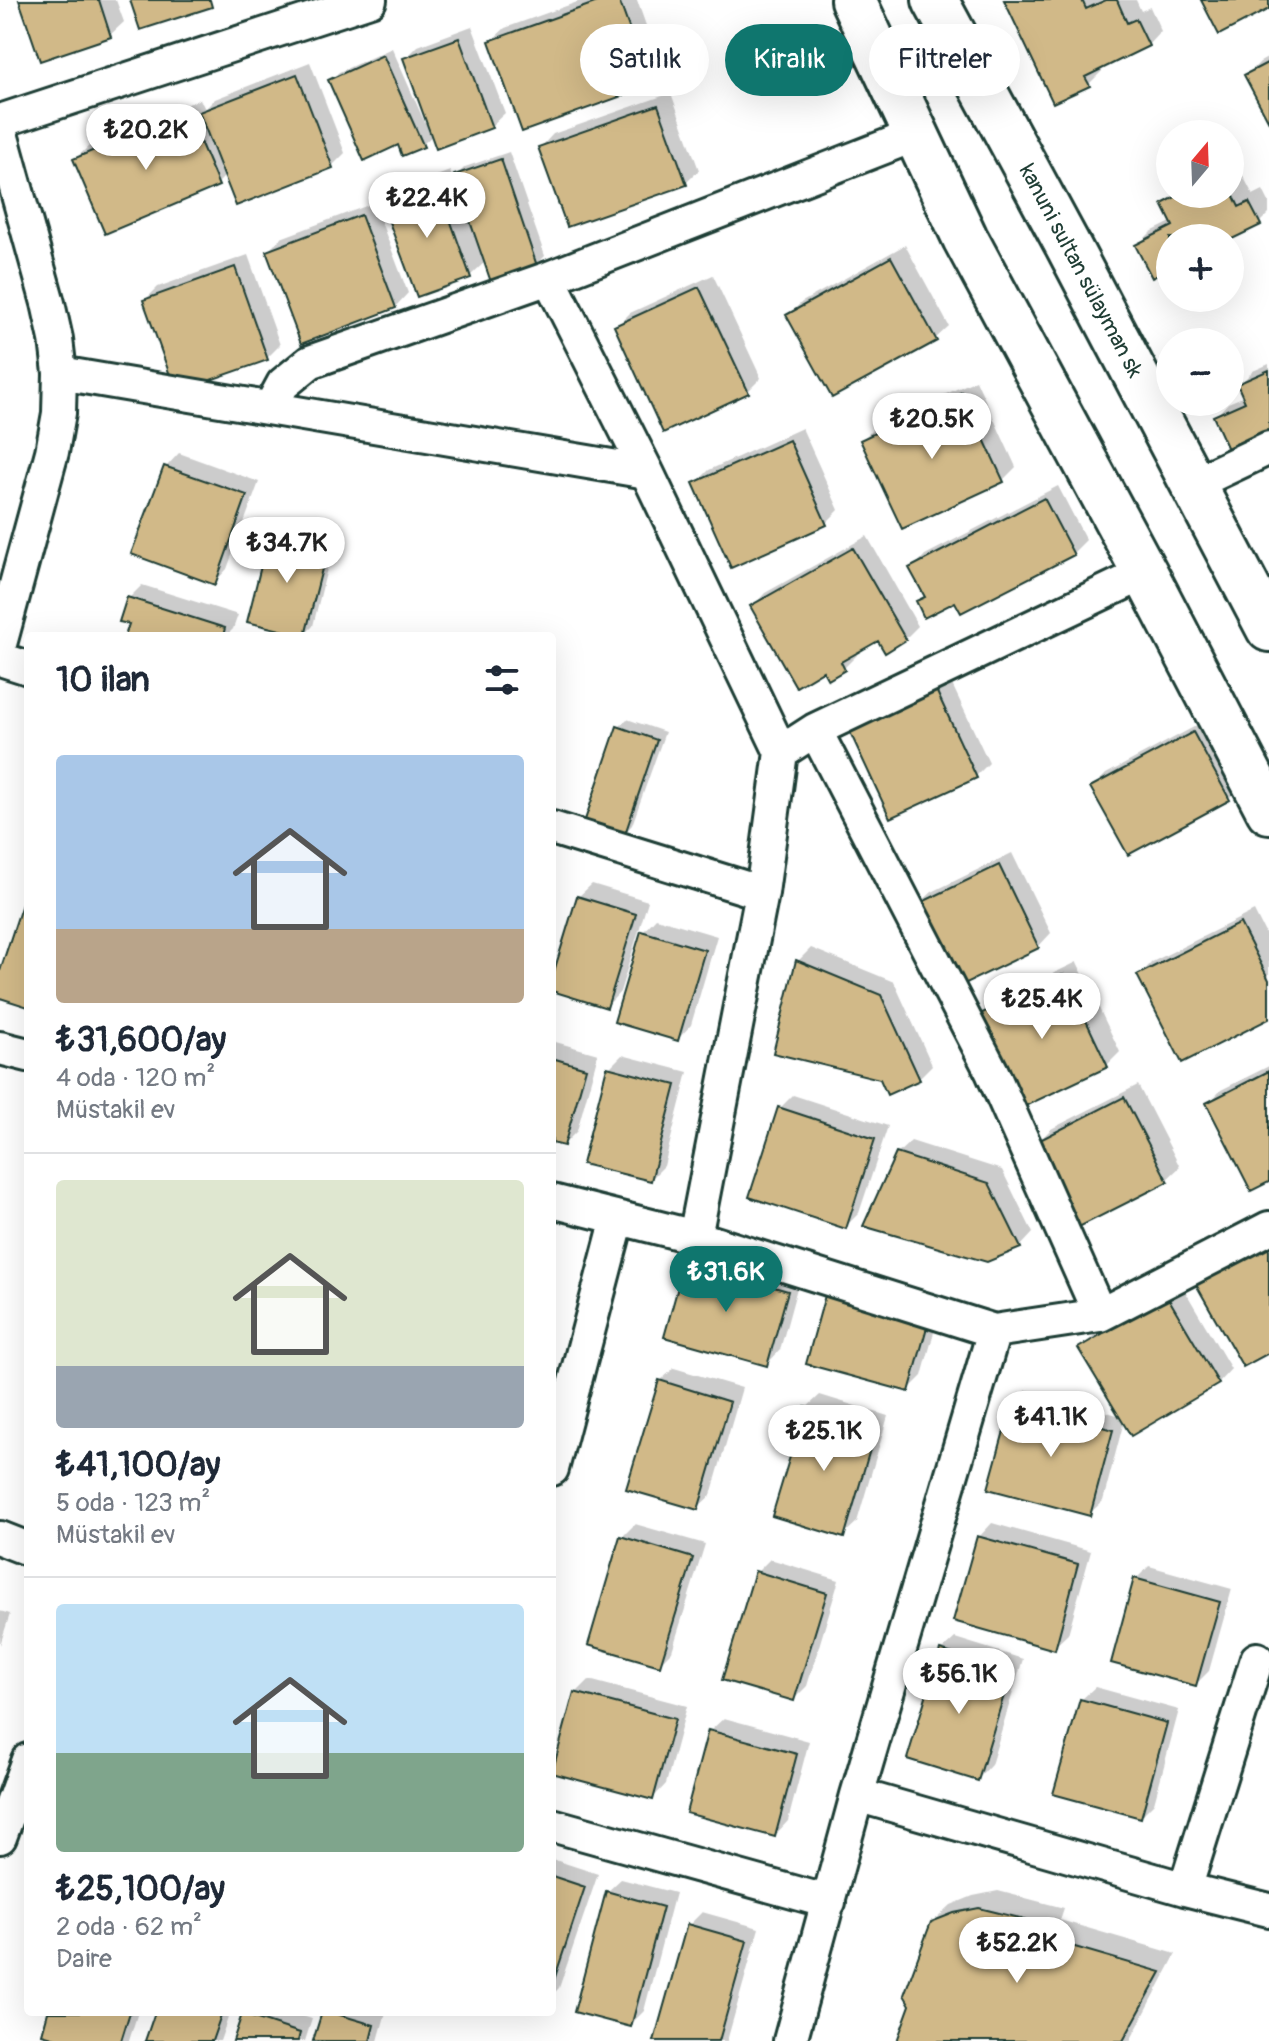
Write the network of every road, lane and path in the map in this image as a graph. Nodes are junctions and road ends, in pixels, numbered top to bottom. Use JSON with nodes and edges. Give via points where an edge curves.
{"nodes":[{"id":1,"x":370,"y":0,"type":"edge"},
{"id":2,"x":853,"y":0,"type":"edge"},
{"id":3,"x":935,"y":0,"type":"edge"},
{"id":4,"x":0,"y":121,"type":"edge"},
{"id":5,"x":0,"y":130,"type":"edge"},
{"id":6,"x":915,"y":135,"type":"junction"},
{"id":7,"x":549,"y":278,"type":"junction"},
{"id":8,"x":60,"y":373,"type":"junction"},
{"id":9,"x":270,"y":408,"type":"junction"},
{"id":10,"x":1269,"y":448,"type":"edge"},
{"id":11,"x":647,"y":472,"type":"junction"},
{"id":12,"x":1193,"y":484,"type":"junction"},
{"id":13,"x":1145,"y":573,"type":"junction"},
{"id":14,"x":1269,"y":629,"type":"edge"},
{"id":15,"x":0,"y":644,"type":"edge"},
{"id":16,"x":0,"y":659,"type":"edge"},
{"id":17,"x":24,"y":667,"type":"edge"},
{"id":18,"x":815,"y":730,"type":"junction"},
{"id":19,"x":781,"y":752,"type":"junction"},
{"id":20,"x":1269,"y":811,"type":"edge"},
{"id":21,"x":556,"y":829,"type":"edge"},
{"id":22,"x":762,"y":893,"type":"junction"},
{"id":23,"x":0,"y":1048,"type":"edge"},
{"id":24,"x":24,"y":1054,"type":"edge"},
{"id":25,"x":556,"y":1202,"type":"edge"},
{"id":26,"x":618,"y":1218,"type":"junction"},
{"id":27,"x":1269,"y":1228,"type":"edge"},
{"id":28,"x":695,"y":1237,"type":"junction"},
{"id":29,"x":1100,"y":1315,"type":"junction"},
{"id":30,"x":994,"y":1331,"type":"junction"},
{"id":31,"x":556,"y":1454,"type":"edge"},
{"id":32,"x":0,"y":1538,"type":"edge"},
{"id":33,"x":24,"y":1547,"type":"edge"},
{"id":34,"x":1265,"y":1658,"type":"edge"},
{"id":35,"x":24,"y":1771,"type":"edge"},
{"id":36,"x":857,"y":1795,"type":"junction"},
{"id":37,"x":556,"y":1826,"type":"edge"},
{"id":38,"x":0,"y":1837,"type":"edge"},
{"id":39,"x":1185,"y":1889,"type":"junction"},
{"id":40,"x":829,"y":1902,"type":"junction"},
{"id":41,"x":1269,"y":1910,"type":"edge"},
{"id":42,"x":790,"y":2041,"type":"edge"}],
"edges":[{"from":1,"to":4,"type":"street"},
{"from":2,"to":6,"type":"main road"},
{"from":3,"to":12,"type":"main road","name":"kanuni sultan sülayman sk"},
{"from":5,"to":8,"type":"street","via":[[48,303]]},
{"from":6,"to":7,"type":"street"},
{"from":6,"to":13,"type":"main road"},
{"from":7,"to":9,"type":"street","via":[[310,362],[283,384]]},
{"from":7,"to":11,"type":"street"},
{"from":8,"to":9,"type":"street"},
{"from":8,"to":15,"type":"street","via":[[52,452]]},
{"from":9,"to":11,"type":"street"},
{"from":10,"to":12,"type":"street"},
{"from":11,"to":19,"type":"street"},
{"from":12,"to":14,"type":"main road","name":"kanuni sultan sülayman sk"},
{"from":13,"to":18,"type":"street"},
{"from":13,"to":20,"type":"main road"},
{"from":16,"to":17,"type":"street"},
{"from":18,"to":19,"type":"street"},
{"from":18,"to":29,"type":"street","via":[[992,1072]]},
{"from":19,"to":22,"type":"street"},
{"from":21,"to":22,"type":"street"},
{"from":22,"to":28,"type":"street"},
{"from":23,"to":24,"type":"street"},
{"from":25,"to":26,"type":"street"},
{"from":26,"to":28,"type":"street"},
{"from":26,"to":31,"type":"street"},
{"from":27,"to":29,"type":"street"},
{"from":28,"to":30,"type":"street"},
{"from":29,"to":30,"type":"street"},
{"from":30,"to":36,"type":"street"},
{"from":32,"to":33,"type":"street"},
{"from":34,"to":39,"type":"street"},
{"from":35,"to":38,"type":"street"},
{"from":36,"to":39,"type":"street"},
{"from":36,"to":40,"type":"street"},
{"from":37,"to":40,"type":"street"},
{"from":39,"to":41,"type":"street"},
{"from":40,"to":42,"type":"street"}]}
